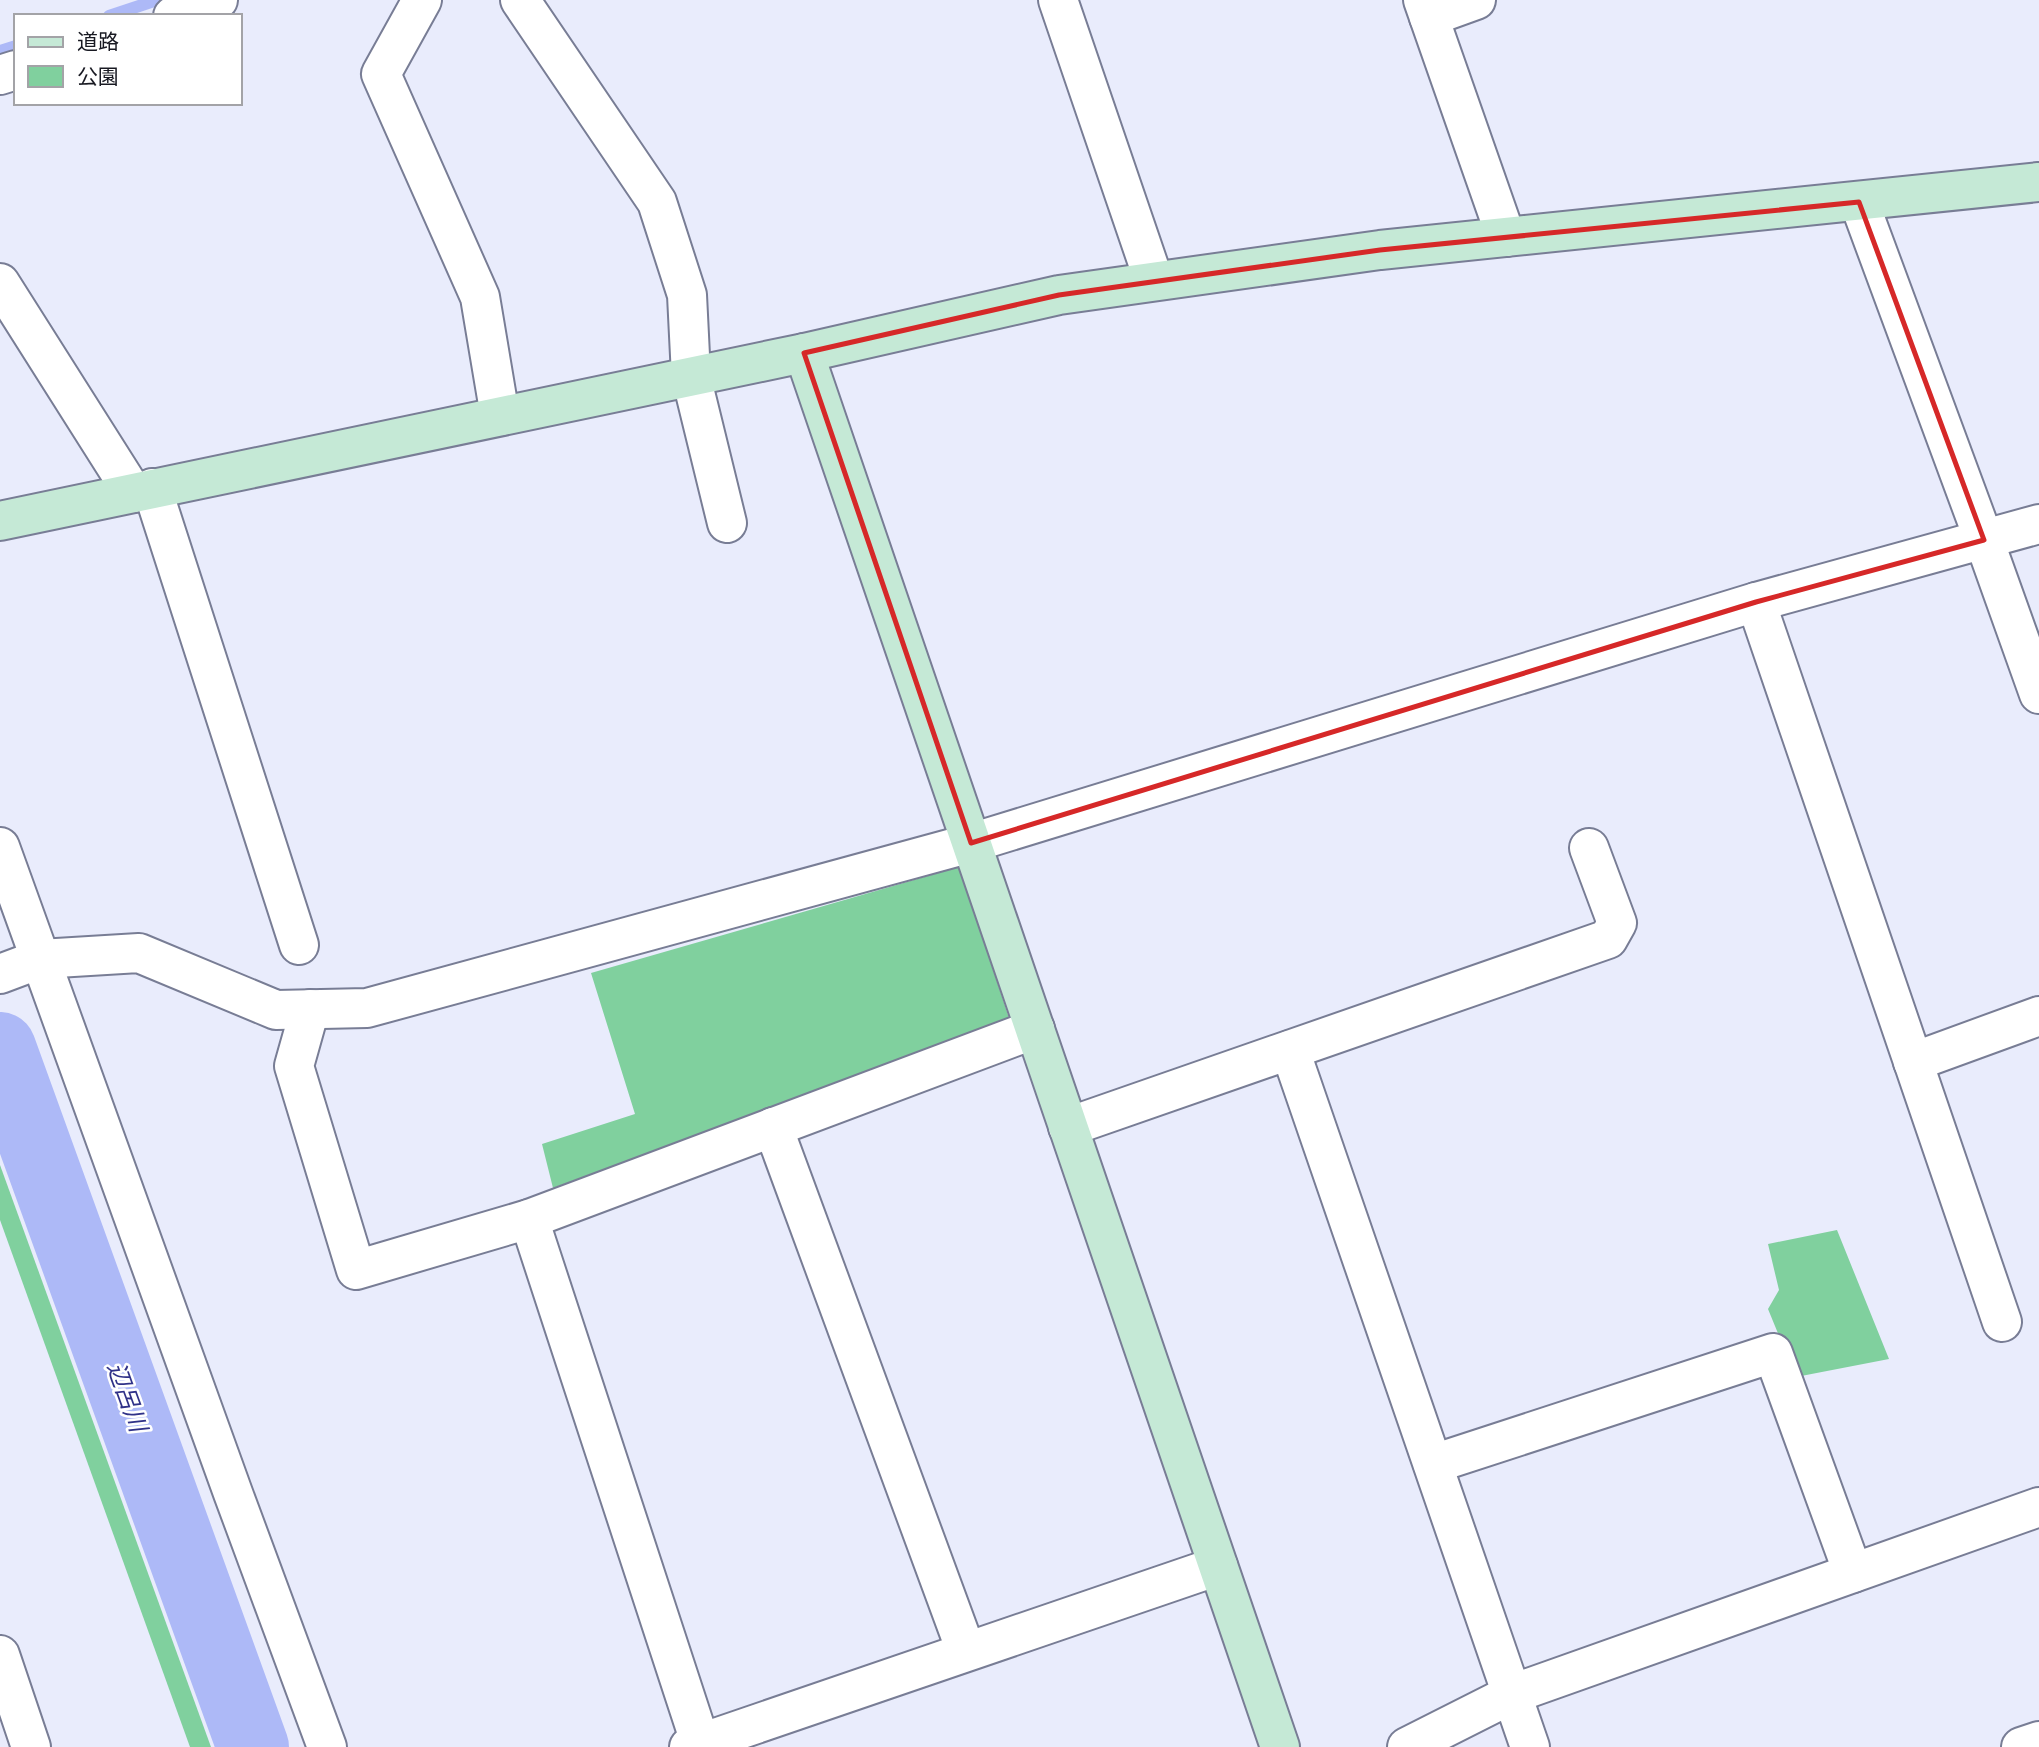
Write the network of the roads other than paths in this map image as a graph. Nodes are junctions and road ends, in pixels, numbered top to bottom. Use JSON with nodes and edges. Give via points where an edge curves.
{"nodes":[{"id":1,"x":218,"y":0,"type":"edge"},
{"id":2,"x":422,"y":0,"type":"edge"},
{"id":3,"x":520,"y":0,"type":"edge"},
{"id":4,"x":1058,"y":0,"type":"edge"},
{"id":5,"x":1476,"y":0,"type":"edge"},
{"id":6,"x":1426,"y":9,"type":"edge"},
{"id":7,"x":179,"y":14,"type":"edge"},
{"id":8,"x":2039,"y":183,"type":"edge"},
{"id":9,"x":1858,"y":202,"type":"junction"},
{"id":10,"x":1506,"y":237,"type":"junction"},
{"id":11,"x":1154,"y":281,"type":"junction"},
{"id":12,"x":0,"y":283,"type":"edge"},
{"id":13,"x":804,"y":353,"type":"junction"},
{"id":14,"x":691,"y":376,"type":"junction"},
{"id":15,"x":500,"y":416,"type":"junction"},
{"id":16,"x":142,"y":491,"type":"junction"},
{"id":17,"x":0,"y":521,"type":"edge"},
{"id":18,"x":727,"y":523,"type":"dead end"},
{"id":19,"x":2039,"y":523,"type":"edge"},
{"id":20,"x":1984,"y":540,"type":"junction"},
{"id":21,"x":1756,"y":602,"type":"junction"},
{"id":22,"x":2039,"y":694,"type":"edge"},
{"id":23,"x":971,"y":843,"type":"junction"},
{"id":24,"x":0,"y":847,"type":"edge"},
{"id":25,"x":1588,"y":848,"type":"dead end"},
{"id":26,"x":299,"y":945,"type":"dead end"},
{"id":27,"x":40,"y":959,"type":"junction"},
{"id":28,"x":0,"y":974,"type":"edge"},
{"id":29,"x":310,"y":1009,"type":"junction"},
{"id":30,"x":2039,"y":1016,"type":"edge"},
{"id":31,"x":1035,"y":1029,"type":"junction"},
{"id":32,"x":1290,"y":1050,"type":"junction"},
{"id":33,"x":1913,"y":1062,"type":"junction"},
{"id":34,"x":773,"y":1127,"type":"junction"},
{"id":35,"x":1068,"y":1127,"type":"junction"},
{"id":36,"x":529,"y":1219,"type":"junction"},
{"id":37,"x":2002,"y":1322,"type":"dead end"},
{"id":38,"x":1433,"y":1465,"type":"junction"},
{"id":39,"x":2039,"y":1507,"type":"edge"},
{"id":40,"x":1218,"y":1566,"type":"junction"},
{"id":41,"x":1853,"y":1573,"type":"junction"},
{"id":42,"x":966,"y":1651,"type":"junction"},
{"id":43,"x":0,"y":1655,"type":"edge"},
{"id":44,"x":1512,"y":1694,"type":"junction"},
{"id":45,"x":7,"y":1702,"type":"edge"},
{"id":46,"x":2039,"y":1741,"type":"edge"},
{"id":47,"x":694,"y":1745,"type":"edge"},
{"id":48,"x":31,"y":1747,"type":"edge"},
{"id":49,"x":326,"y":1747,"type":"edge"},
{"id":50,"x":1280,"y":1747,"type":"edge"},
{"id":51,"x":1407,"y":1747,"type":"edge"},
{"id":52,"x":1530,"y":1747,"type":"edge"},
{"id":53,"x":2021,"y":1747,"type":"edge"}],
"edges":[{"from":1,"to":7,"type":"street"},
{"from":2,"to":15,"type":"street","via":[[381,74],[480,296]]},
{"from":3,"to":14,"type":"street","via":[[657,202],[687,295]]},
{"from":4,"to":11,"type":"street"},
{"from":5,"to":6,"type":"street"},
{"from":6,"to":10,"type":"street"},
{"from":8,"to":9,"type":"street"},
{"from":9,"to":10,"type":"street"},
{"from":9,"to":20,"type":"street"},
{"from":10,"to":11,"type":"street"},
{"from":11,"to":13,"type":"street","via":[[1059,295]]},
{"from":12,"to":16,"type":"street"},
{"from":13,"to":14,"type":"street"},
{"from":13,"to":23,"type":"street"},
{"from":14,"to":15,"type":"street"},
{"from":14,"to":18,"type":"street"},
{"from":15,"to":16,"type":"street"},
{"from":16,"to":17,"type":"street"},
{"from":16,"to":26,"type":"street"},
{"from":19,"to":20,"type":"street"},
{"from":20,"to":21,"type":"street"},
{"from":20,"to":22,"type":"street"},
{"from":21,"to":23,"type":"street"},
{"from":21,"to":33,"type":"street"},
{"from":23,"to":29,"type":"street","via":[[367,1008]]},
{"from":23,"to":31,"type":"street"},
{"from":24,"to":27,"type":"street"},
{"from":25,"to":32,"type":"street","via":[[1617,923],[1608,940]]},
{"from":27,"to":28,"type":"street"},
{"from":27,"to":29,"type":"street","via":[[139,953],[276,1010]]},
{"from":27,"to":49,"type":"street"},
{"from":29,"to":36,"type":"street","via":[[294,1066],[356,1270]]},
{"from":30,"to":33,"type":"street"},
{"from":31,"to":34,"type":"street"},
{"from":31,"to":35,"type":"street"},
{"from":32,"to":35,"type":"street"},
{"from":32,"to":38,"type":"street"},
{"from":33,"to":37,"type":"street"},
{"from":34,"to":36,"type":"street"},
{"from":34,"to":42,"type":"street"},
{"from":35,"to":40,"type":"street"},
{"from":36,"to":47,"type":"street"},
{"from":38,"to":41,"type":"street","via":[[1773,1353]]},
{"from":38,"to":44,"type":"street"},
{"from":39,"to":41,"type":"street"},
{"from":40,"to":42,"type":"street"},
{"from":40,"to":50,"type":"street"},
{"from":41,"to":44,"type":"street"},
{"from":42,"to":47,"type":"street"},
{"from":43,"to":45,"type":"street"},
{"from":44,"to":51,"type":"street"},
{"from":44,"to":52,"type":"street"},
{"from":45,"to":48,"type":"street"},
{"from":46,"to":53,"type":"street"}]}
